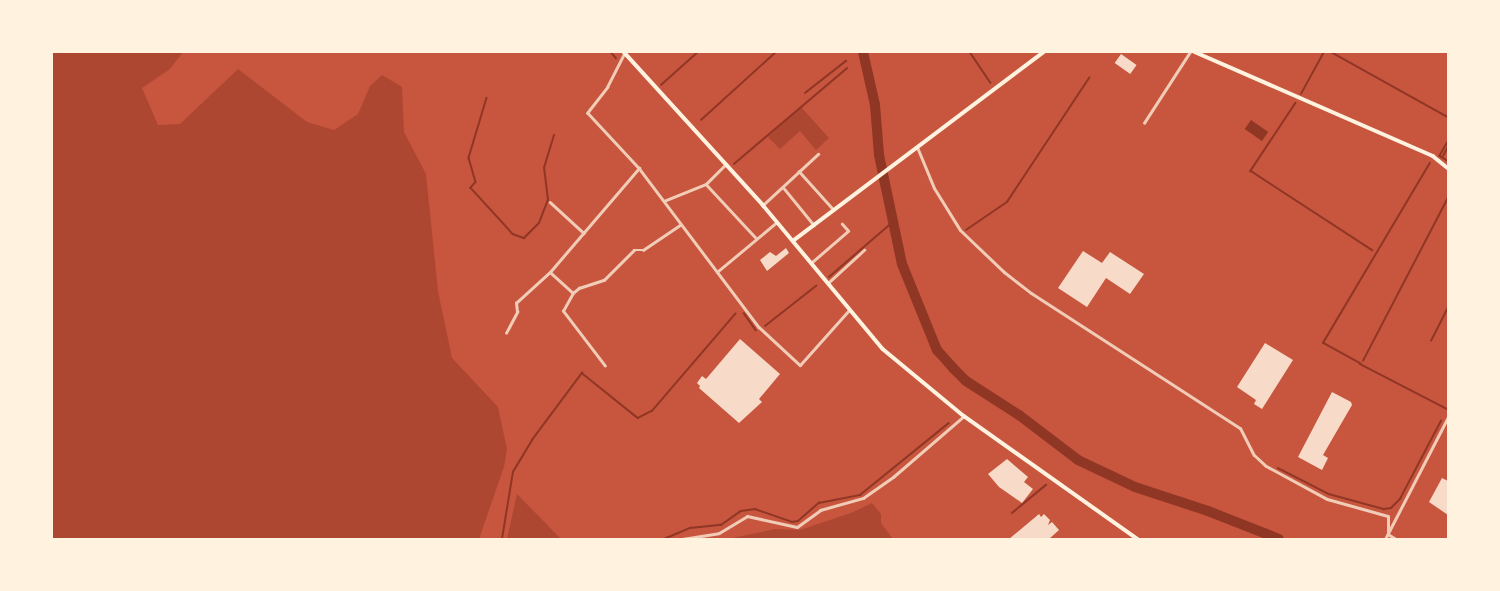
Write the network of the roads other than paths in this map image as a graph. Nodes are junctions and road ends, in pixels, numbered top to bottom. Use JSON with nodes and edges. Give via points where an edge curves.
{"nodes":[{"id":1,"x":1044,"y":52,"type":"edge"},
{"id":2,"x":1190,"y":52,"type":"edge"},
{"id":3,"x":1195,"y":52,"type":"edge"},
{"id":4,"x":624,"y":53,"type":"edge"},
{"id":5,"x":1144,"y":122,"type":"dead end"},
{"id":6,"x":917,"y":147,"type":"junction"},
{"id":7,"x":818,"y":154,"type":"dead end"},
{"id":8,"x":726,"y":164,"type":"junction"},
{"id":9,"x":639,"y":168,"type":"junction"},
{"id":10,"x":1448,"y":168,"type":"edge"},
{"id":11,"x":799,"y":171,"type":"junction"},
{"id":12,"x":706,"y":184,"type":"junction"},
{"id":13,"x":783,"y":187,"type":"junction"},
{"id":14,"x":550,"y":202,"type":"dead end"},
{"id":15,"x":664,"y":202,"type":"junction"},
{"id":16,"x":763,"y":205,"type":"junction"},
{"id":17,"x":834,"y":210,"type":"junction"},
{"id":18,"x":777,"y":222,"type":"junction"},
{"id":19,"x":842,"y":224,"type":"dead end"},
{"id":20,"x":680,"y":225,"type":"junction"},
{"id":21,"x":814,"y":225,"type":"junction"},
{"id":22,"x":584,"y":233,"type":"junction"},
{"id":23,"x":756,"y":238,"type":"junction"},
{"id":24,"x":793,"y":241,"type":"junction"},
{"id":25,"x":864,"y":250,"type":"dead end"},
{"id":26,"x":811,"y":263,"type":"junction"},
{"id":27,"x":550,"y":272,"type":"junction"},
{"id":28,"x":717,"y":272,"type":"junction"},
{"id":29,"x":828,"y":284,"type":"junction"},
{"id":30,"x":573,"y":293,"type":"junction"},
{"id":31,"x":849,"y":310,"type":"junction"},
{"id":32,"x":506,"y":333,"type":"dead end"},
{"id":33,"x":800,"y":365,"type":"joint"},
{"id":34,"x":605,"y":366,"type":"dead end"},
{"id":35,"x":964,"y":416,"type":"junction"},
{"id":36,"x":1448,"y":417,"type":"edge"},
{"id":37,"x":1388,"y":534,"type":"junction"},
{"id":38,"x":682,"y":539,"type":"edge"},
{"id":39,"x":1138,"y":539,"type":"edge"},
{"id":40,"x":1385,"y":539,"type":"edge"},
{"id":41,"x":1396,"y":539,"type":"edge"}],
"edges":[{"from":1,"to":6,"type":"main road"},
{"from":2,"to":5,"type":"street"},
{"from":3,"to":10,"type":"main road","via":[[1433,156]]},
{"from":4,"to":8,"type":"main road"},
{"from":4,"to":9,"type":"street","via":[[608,87],[588,113]]},
{"from":6,"to":17,"type":"main road"},
{"from":6,"to":37,"type":"street","via":[[934,188],[960,230],[1004,272],[1031,293],[1240,428],[1254,455],[1266,466],[1327,499],[1388,516]]},
{"from":7,"to":11,"type":"street"},
{"from":8,"to":12,"type":"street"},
{"from":8,"to":16,"type":"main road"},
{"from":9,"to":15,"type":"street"},
{"from":9,"to":22,"type":"street"},
{"from":11,"to":13,"type":"street"},
{"from":11,"to":17,"type":"street"},
{"from":12,"to":15,"type":"street"},
{"from":12,"to":23,"type":"street"},
{"from":13,"to":16,"type":"street"},
{"from":13,"to":21,"type":"street"},
{"from":14,"to":22,"type":"street"},
{"from":15,"to":20,"type":"street"},
{"from":16,"to":18,"type":"main road"},
{"from":17,"to":21,"type":"main road"},
{"from":18,"to":23,"type":"street"},
{"from":18,"to":24,"type":"main road"},
{"from":19,"to":26,"type":"street","via":[[848,231]]},
{"from":20,"to":28,"type":"street"},
{"from":20,"to":30,"type":"street","via":[[643,250],[634,250],[604,280],[589,284]]},
{"from":21,"to":24,"type":"main road"},
{"from":22,"to":27,"type":"street"},
{"from":23,"to":28,"type":"street"},
{"from":24,"to":26,"type":"main road"},
{"from":25,"to":29,"type":"street"},
{"from":26,"to":29,"type":"main road"},
{"from":27,"to":30,"type":"street"},
{"from":27,"to":32,"type":"street","via":[[516,303],[517,312]]},
{"from":28,"to":33,"type":"street","via":[[759,327]]},
{"from":29,"to":31,"type":"main road"},
{"from":30,"to":34,"type":"street","via":[[563,310]]},
{"from":31,"to":33,"type":"street"},
{"from":31,"to":35,"type":"main road","via":[[883,349]]},
{"from":35,"to":38,"type":"street","via":[[893,477],[863,498],[820,510],[797,527],[747,516],[719,533]]},
{"from":35,"to":39,"type":"main road"},
{"from":36,"to":37,"type":"street"},
{"from":37,"to":40,"type":"street"},
{"from":37,"to":41,"type":"street"}]}
